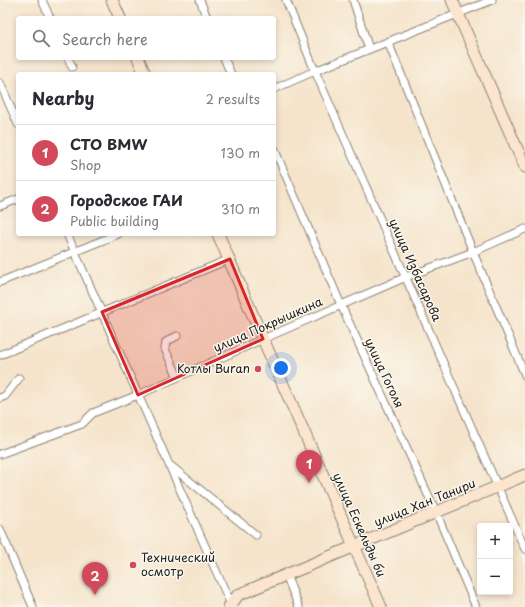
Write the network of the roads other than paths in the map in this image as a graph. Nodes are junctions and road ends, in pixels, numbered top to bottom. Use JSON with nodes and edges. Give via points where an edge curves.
{"nodes":[{"id":1,"x":42,"y":0,"type":"edge"},
{"id":2,"x":112,"y":0,"type":"edge"},
{"id":3,"x":200,"y":0,"type":"edge"},
{"id":4,"x":286,"y":0,"type":"edge"},
{"id":5,"x":353,"y":0,"type":"edge"},
{"id":6,"x":452,"y":0,"type":"edge"},
{"id":7,"x":492,"y":0,"type":"edge"},
{"id":8,"x":457,"y":14,"type":"junction"},
{"id":9,"x":49,"y":16,"type":"edge"},
{"id":10,"x":119,"y":16,"type":"edge"},
{"id":11,"x":206,"y":16,"type":"edge"},
{"id":12,"x":388,"y":42,"type":"junction"},
{"id":13,"x":369,"y":49,"type":"junction"},
{"id":14,"x":69,"y":60,"type":"edge"},
{"id":15,"x":139,"y":60,"type":"edge"},
{"id":16,"x":225,"y":60,"type":"edge"},
{"id":17,"x":72,"y":67,"type":"dead end"},
{"id":18,"x":316,"y":70,"type":"junction"},
{"id":19,"x":144,"y":72,"type":"edge"},
{"id":20,"x":230,"y":72,"type":"edge"},
{"id":21,"x":0,"y":83,"type":"edge"},
{"id":22,"x":276,"y":88,"type":"edge"},
{"id":23,"x":16,"y":119,"type":"edge"},
{"id":24,"x":276,"y":153,"type":"edge"},
{"id":25,"x":525,"y":167,"type":"edge"},
{"id":26,"x":16,"y":200,"type":"edge"},
{"id":27,"x":0,"y":206,"type":"edge"},
{"id":28,"x":525,"y":229,"type":"edge"},
{"id":29,"x":68,"y":236,"type":"edge"},
{"id":30,"x":113,"y":236,"type":"edge"},
{"id":31,"x":219,"y":236,"type":"edge"},
{"id":32,"x":75,"y":251,"type":"junction"},
{"id":33,"x":473,"y":252,"type":"junction"},
{"id":34,"x":230,"y":259,"type":"junction"},
{"id":35,"x":406,"y":277,"type":"junction"},
{"id":36,"x":0,"y":282,"type":"edge"},
{"id":37,"x":341,"y":305,"type":"junction"},
{"id":38,"x":102,"y":312,"type":"junction"},
{"id":39,"x":177,"y":336,"type":"dead end"},
{"id":40,"x":262,"y":339,"type":"junction"},
{"id":41,"x":0,"y":355,"type":"edge"},
{"id":42,"x":525,"y":375,"type":"edge"},
{"id":43,"x":18,"y":378,"type":"dead end"},
{"id":44,"x":178,"y":378,"type":"junction"},
{"id":45,"x":138,"y":395,"type":"junction"},
{"id":46,"x":0,"y":398,"type":"edge"},
{"id":47,"x":0,"y":454,"type":"edge"},
{"id":48,"x":169,"y":465,"type":"junction"},
{"id":49,"x":525,"y":475,"type":"edge"},
{"id":50,"x":498,"y":487,"type":"junction"},
{"id":51,"x":436,"y":512,"type":"junction"},
{"id":52,"x":0,"y":529,"type":"edge"},
{"id":53,"x":256,"y":535,"type":"dead end"},
{"id":54,"x":354,"y":546,"type":"junction"},
{"id":55,"x":525,"y":549,"type":"edge"},
{"id":56,"x":286,"y":575,"type":"junction"},
{"id":57,"x":231,"y":606,"type":"edge"},
{"id":58,"x":33,"y":607,"type":"edge"},
{"id":59,"x":299,"y":607,"type":"edge"},
{"id":60,"x":381,"y":607,"type":"edge"},
{"id":61,"x":476,"y":607,"type":"edge"}],
"edges":[{"from":1,"to":9,"type":"street"},
{"from":2,"to":10,"type":"street"},
{"from":3,"to":11,"type":"street"},
{"from":4,"to":18,"type":"street","name":"улица Избасарова"},
{"from":5,"to":13,"type":"street"},
{"from":6,"to":8,"type":"street"},
{"from":7,"to":8,"type":"street"},
{"from":8,"to":12,"type":"street"},
{"from":8,"to":25,"type":"street"},
{"from":12,"to":13,"type":"street"},
{"from":12,"to":33,"type":"street"},
{"from":13,"to":18,"type":"street"},
{"from":14,"to":17,"type":"street"},
{"from":15,"to":19,"type":"street"},
{"from":16,"to":20,"type":"street"},
{"from":18,"to":22,"type":"street"},
{"from":18,"to":35,"type":"street","name":"улица Избасарова"},
{"from":21,"to":23,"type":"street"},
{"from":24,"to":37,"type":"street","name":"улица Гоголя"},
{"from":26,"to":27,"type":"street"},
{"from":28,"to":33,"type":"street","name":"улица Покрышкина"},
{"from":29,"to":32,"type":"street"},
{"from":30,"to":32,"type":"street"},
{"from":31,"to":34,"type":"street","name":"улица Ескельды би"},
{"from":32,"to":36,"type":"street"},
{"from":32,"to":38,"type":"street"},
{"from":33,"to":35,"type":"street","name":"улица Покрышкина"},
{"from":33,"to":42,"type":"street"},
{"from":34,"to":38,"type":"street"},
{"from":34,"to":40,"type":"street","name":"улица Ескельды би"},
{"from":35,"to":37,"type":"street","name":"улица Покрышкина"},
{"from":35,"to":50,"type":"street","name":"улица Избасарова"},
{"from":37,"to":40,"type":"street","name":"улица Покрышкина"},
{"from":37,"to":51,"type":"street","name":"улица Гоголя"},
{"from":38,"to":41,"type":"street"},
{"from":38,"to":45,"type":"street"},
{"from":39,"to":44,"type":"street","via":[[166,342],[165,349]]},
{"from":40,"to":44,"type":"street","name":"улица Покрышкина"},
{"from":40,"to":54,"type":"street","name":"улица Ескельды би"},
{"from":43,"to":46,"type":"street","via":[[5,396]]},
{"from":44,"to":45,"type":"street","name":"улица Покрышкина"},
{"from":45,"to":47,"type":"street","name":"улица Покрышкина","via":[[93,413],[82,424]]},
{"from":45,"to":48,"type":"street"},
{"from":48,"to":53,"type":"street"},
{"from":48,"to":57,"type":"street"},
{"from":49,"to":50,"type":"street","name":"улица Хан Танири"},
{"from":50,"to":51,"type":"street","name":"улица Хан Танири"},
{"from":50,"to":55,"type":"street","name":"улица Избасарова"},
{"from":51,"to":54,"type":"street","name":"улица Хан Танири"},
{"from":51,"to":61,"type":"street","name":"улица Гоголя"},
{"from":52,"to":58,"type":"street"},
{"from":54,"to":56,"type":"street","name":"улица Хан Танири"},
{"from":54,"to":60,"type":"street","name":"улица Ескельды би"},
{"from":56,"to":57,"type":"street","name":"улица Хан Танири","via":[[238,595]]},
{"from":56,"to":59,"type":"street"}]}
